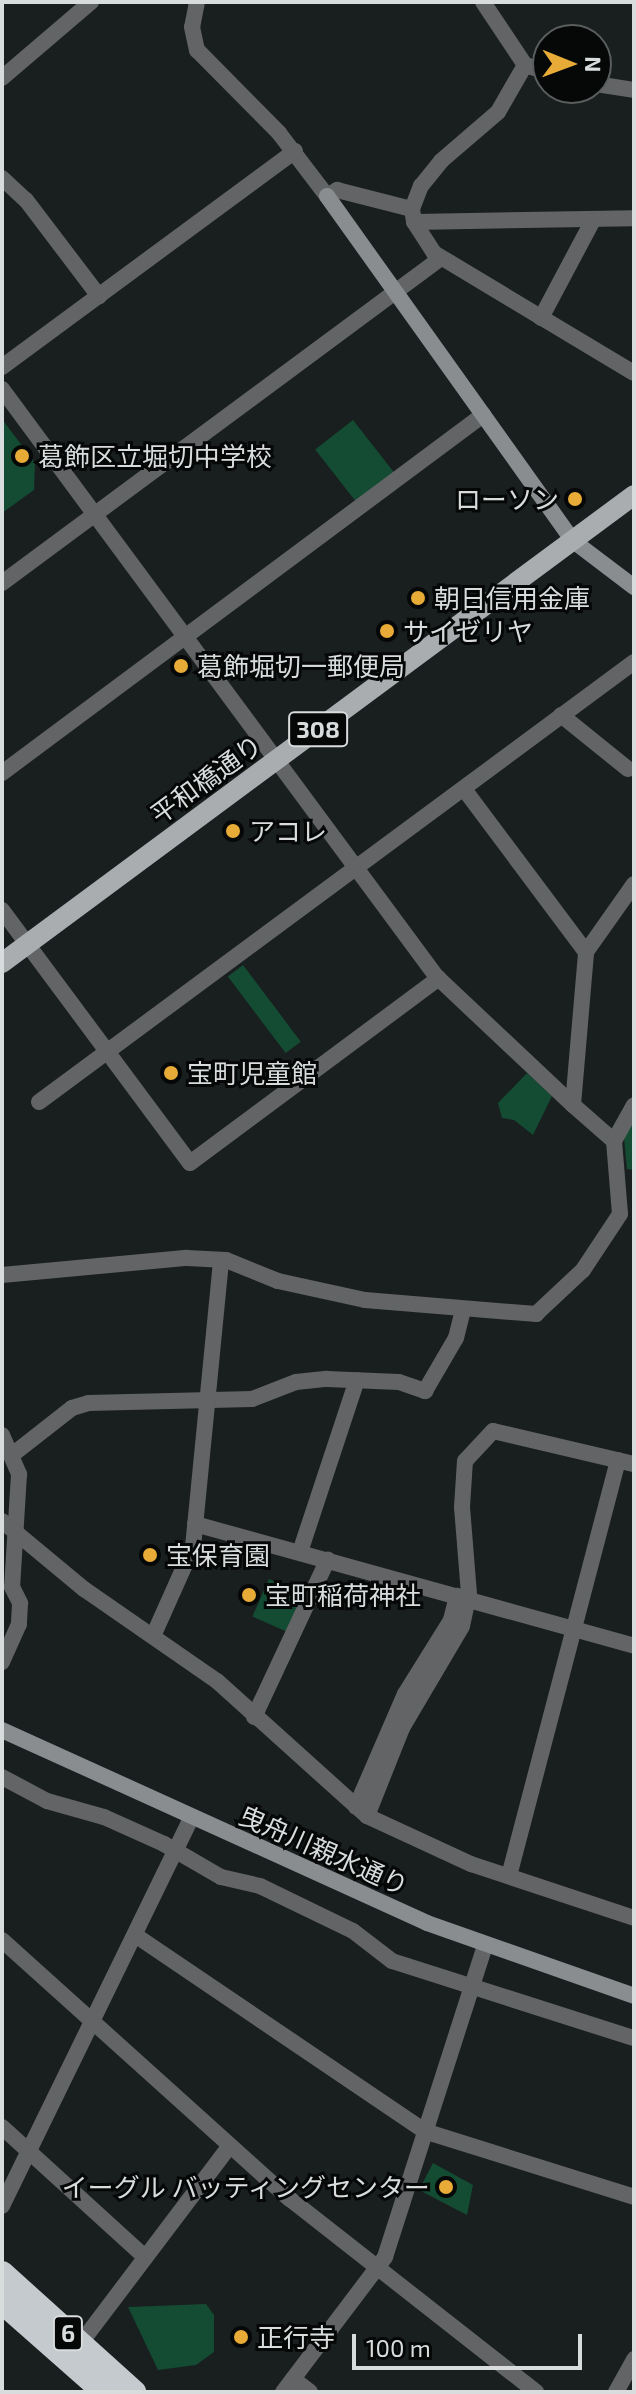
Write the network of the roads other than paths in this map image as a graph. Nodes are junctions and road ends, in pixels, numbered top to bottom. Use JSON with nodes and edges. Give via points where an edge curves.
{"nodes":[{"id":1,"x":91,"y":2,"type":"edge"},
{"id":2,"x":197,"y":2,"type":"edge"},
{"id":3,"x":483,"y":2,"type":"edge"},
{"id":4,"x":525,"y":65,"type":"junction"},
{"id":5,"x":532,"y":67,"type":"edge"},
{"id":6,"x":2,"y":78,"type":"edge"},
{"id":7,"x":612,"y":87,"type":"edge"},
{"id":8,"x":634,"y":90,"type":"edge"},
{"id":9,"x":295,"y":151,"type":"junction"},
{"id":10,"x":2,"y":178,"type":"edge"},
{"id":11,"x":327,"y":196,"type":"junction"},
{"id":12,"x":413,"y":216,"type":"junction"},
{"id":13,"x":634,"y":218,"type":"edge"},
{"id":14,"x":593,"y":220,"type":"junction"},
{"id":15,"x":441,"y":258,"type":"junction"},
{"id":16,"x":394,"y":291,"type":"junction"},
{"id":17,"x":99,"y":296,"type":"junction"},
{"id":18,"x":541,"y":318,"type":"junction"},
{"id":19,"x":2,"y":367,"type":"edge"},
{"id":20,"x":634,"y":373,"type":"edge"},
{"id":21,"x":2,"y":389,"type":"edge"},
{"id":22,"x":483,"y":415,"type":"junction"},
{"id":23,"x":634,"y":495,"type":"edge"},
{"id":24,"x":95,"y":514,"type":"junction"},
{"id":25,"x":572,"y":540,"type":"junction"},
{"id":26,"x":2,"y":583,"type":"edge"},
{"id":27,"x":634,"y":587,"type":"edge"},
{"id":28,"x":184,"y":637,"type":"junction"},
{"id":29,"x":634,"y":662,"type":"edge"},
{"id":30,"x":561,"y":715,"type":"junction"},
{"id":31,"x":277,"y":760,"type":"junction"},
{"id":32,"x":628,"y":769,"type":"dead end"},
{"id":33,"x":2,"y":773,"type":"edge"},
{"id":34,"x":464,"y":789,"type":"junction"},
{"id":35,"x":355,"y":867,"type":"junction"},
{"id":36,"x":634,"y":884,"type":"edge"},
{"id":37,"x":2,"y":910,"type":"edge"},
{"id":38,"x":27,"y":944,"type":"junction"},
{"id":39,"x":586,"y":952,"type":"junction"},
{"id":40,"x":2,"y":963,"type":"edge"},
{"id":41,"x":439,"y":978,"type":"junction"},
{"id":42,"x":107,"y":1052,"type":"junction"},
{"id":43,"x":39,"y":1102,"type":"dead end"},
{"id":44,"x":573,"y":1105,"type":"junction"},
{"id":45,"x":634,"y":1105,"type":"edge"},
{"id":46,"x":614,"y":1141,"type":"junction"},
{"id":47,"x":627,"y":1217,"type":"edge"},
{"id":48,"x":221,"y":1260,"type":"junction"},
{"id":49,"x":2,"y":1275,"type":"edge"},
{"id":50,"x":463,"y":1309,"type":"junction"},
{"id":51,"x":357,"y":1380,"type":"junction"},
{"id":52,"x":206,"y":1400,"type":"junction"},
{"id":53,"x":2,"y":1435,"type":"edge"},
{"id":54,"x":12,"y":1455,"type":"junction"},
{"id":55,"x":626,"y":1462,"type":"edge"},
{"id":56,"x":195,"y":1524,"type":"junction"},
{"id":57,"x":8,"y":1526,"type":"edge"},
{"id":58,"x":300,"y":1552,"type":"junction"},
{"id":59,"x":328,"y":1559,"type":"junction"},
{"id":60,"x":462,"y":1598,"type":"junction"},
{"id":61,"x":572,"y":1629,"type":"junction"},
{"id":62,"x":154,"y":1634,"type":"junction"},
{"id":63,"x":634,"y":1646,"type":"edge"},
{"id":64,"x":2,"y":1662,"type":"edge"},
{"id":65,"x":254,"y":1717,"type":"junction"},
{"id":66,"x":2,"y":1730,"type":"edge"},
{"id":67,"x":2,"y":1777,"type":"edge"},
{"id":68,"x":362,"y":1812,"type":"junction"},
{"id":69,"x":192,"y":1817,"type":"junction"},
{"id":70,"x":178,"y":1852,"type":"junction"},
{"id":71,"x":509,"y":1876,"type":"junction"},
{"id":72,"x":634,"y":1918,"type":"edge"},
{"id":73,"x":135,"y":1935,"type":"junction"},
{"id":74,"x":2,"y":1940,"type":"edge"},
{"id":75,"x":485,"y":1945,"type":"junction"},
{"id":76,"x":471,"y":1985,"type":"junction"},
{"id":77,"x":634,"y":1996,"type":"edge"},
{"id":78,"x":94,"y":2022,"type":"junction"},
{"id":79,"x":634,"y":2038,"type":"edge"},
{"id":80,"x":2,"y":2127,"type":"edge"},
{"id":81,"x":424,"y":2131,"type":"junction"},
{"id":82,"x":230,"y":2146,"type":"junction"},
{"id":83,"x":29,"y":2151,"type":"junction"},
{"id":84,"x":634,"y":2197,"type":"edge"},
{"id":85,"x":2,"y":2206,"type":"edge"},
{"id":86,"x":145,"y":2257,"type":"junction"},
{"id":87,"x":378,"y":2270,"type":"junction"},
{"id":88,"x":2,"y":2273,"type":"edge"},
{"id":89,"x":2,"y":2302,"type":"edge"},
{"id":90,"x":80,"y":2344,"type":"junction"},
{"id":91,"x":634,"y":2359,"type":"edge"},
{"id":92,"x":288,"y":2386,"type":"edge"},
{"id":93,"x":104,"y":2392,"type":"edge"},
{"id":94,"x":134,"y":2392,"type":"edge"},
{"id":95,"x":310,"y":2392,"type":"edge"},
{"id":96,"x":536,"y":2392,"type":"edge"},
{"id":97,"x":616,"y":2392,"type":"edge"}],
"edges":[{"from":1,"to":6,"type":"street"},
{"from":2,"to":9,"type":"street","via":[[192,27],[197,50]]},
{"from":3,"to":4,"type":"street"},
{"from":4,"to":5,"type":"street"},
{"from":4,"to":12,"type":"street","via":[[498,112],[441,161],[421,186]]},
{"from":7,"to":8,"type":"street"},
{"from":9,"to":11,"type":"street"},
{"from":9,"to":17,"type":"street"},
{"from":10,"to":17,"type":"street","via":[[26,200]]},
{"from":11,"to":12,"type":"street","via":[[337,190]]},
{"from":11,"to":16,"type":"street"},
{"from":12,"to":14,"type":"street"},
{"from":12,"to":15,"type":"street"},
{"from":13,"to":14,"type":"street"},
{"from":14,"to":18,"type":"street"},
{"from":15,"to":16,"type":"street"},
{"from":15,"to":18,"type":"street"},
{"from":16,"to":22,"type":"street"},
{"from":16,"to":24,"type":"street"},
{"from":17,"to":19,"type":"street"},
{"from":18,"to":20,"type":"street"},
{"from":21,"to":24,"type":"street"},
{"from":22,"to":25,"type":"street"},
{"from":22,"to":28,"type":"street"},
{"from":23,"to":25,"type":"main road","name":"平和橋通り","number":"308"},
{"from":24,"to":26,"type":"street"},
{"from":24,"to":28,"type":"street"},
{"from":25,"to":27,"type":"street"},
{"from":25,"to":31,"type":"main road","name":"平和橋通り","number":"308"},
{"from":28,"to":31,"type":"street"},
{"from":28,"to":33,"type":"street"},
{"from":29,"to":30,"type":"street"},
{"from":30,"to":32,"type":"street"},
{"from":30,"to":34,"type":"street"},
{"from":31,"to":35,"type":"street"},
{"from":31,"to":38,"type":"main road","name":"平和橋通り","number":"308"},
{"from":34,"to":35,"type":"street"},
{"from":34,"to":39,"type":"street"},
{"from":35,"to":41,"type":"street"},
{"from":35,"to":42,"type":"street"},
{"from":36,"to":39,"type":"street"},
{"from":37,"to":38,"type":"street"},
{"from":38,"to":40,"type":"main road","name":"平和橋通り","number":"308"},
{"from":38,"to":42,"type":"street"},
{"from":39,"to":44,"type":"street"},
{"from":41,"to":42,"type":"street","via":[[190,1163]]},
{"from":41,"to":44,"type":"street"},
{"from":42,"to":43,"type":"street"},
{"from":44,"to":46,"type":"street"},
{"from":45,"to":46,"type":"street"},
{"from":46,"to":47,"type":"street"},
{"from":47,"to":50,"type":"street","via":[[583,1270],[536,1314]]},
{"from":48,"to":49,"type":"street"},
{"from":48,"to":50,"type":"street","via":[[278,1281],[365,1300]]},
{"from":48,"to":52,"type":"street"},
{"from":50,"to":51,"type":"street","via":[[456,1338],[425,1391],[399,1382]]},
{"from":51,"to":52,"type":"street","via":[[296,1382],[252,1399]]},
{"from":51,"to":58,"type":"street"},
{"from":52,"to":54,"type":"street","via":[[88,1403],[72,1408]]},
{"from":52,"to":56,"type":"street"},
{"from":53,"to":54,"type":"street"},
{"from":54,"to":57,"type":"street","via":[[19,1474]]},
{"from":55,"to":60,"type":"street","via":[[487,1434],[465,1461],[462,1507],[469,1549]]},
{"from":55,"to":61,"type":"street"},
{"from":56,"to":58,"type":"street"},
{"from":56,"to":62,"type":"street","via":[[193,1547]]},
{"from":57,"to":62,"type":"street","via":[[84,1589]]},
{"from":57,"to":64,"type":"street","via":[[12,1587],[20,1603],[19,1624]]},
{"from":58,"to":59,"type":"street"},
{"from":59,"to":60,"type":"street"},
{"from":59,"to":65,"type":"street"},
{"from":60,"to":61,"type":"street"},
{"from":60,"to":68,"type":"street","via":[[405,1694]]},
{"from":61,"to":63,"type":"street"},
{"from":61,"to":71,"type":"street"},
{"from":62,"to":65,"type":"street"},
{"from":65,"to":68,"type":"street"},
{"from":66,"to":69,"type":"street","name":"曳舟川親水通り"},
{"from":67,"to":70,"type":"street","via":[[47,1801],[104,1817]]},
{"from":68,"to":71,"type":"street","via":[[435,1850]]},
{"from":69,"to":70,"type":"street"},
{"from":69,"to":75,"type":"street","name":"曳舟川親水通り"},
{"from":70,"to":73,"type":"street"},
{"from":70,"to":76,"type":"street","via":[[221,1877],[260,1886],[353,1931],[392,1961]]},
{"from":71,"to":72,"type":"street"},
{"from":73,"to":78,"type":"street"},
{"from":73,"to":81,"type":"street"},
{"from":74,"to":78,"type":"street"},
{"from":75,"to":76,"type":"street"},
{"from":75,"to":77,"type":"street","name":"曳舟川親水通り"},
{"from":76,"to":79,"type":"street"},
{"from":76,"to":81,"type":"street"},
{"from":78,"to":82,"type":"street"},
{"from":78,"to":83,"type":"street"},
{"from":80,"to":83,"type":"street"},
{"from":81,"to":84,"type":"street"},
{"from":81,"to":87,"type":"street"},
{"from":82,"to":86,"type":"street"},
{"from":82,"to":87,"type":"street"},
{"from":83,"to":85,"type":"street"},
{"from":83,"to":86,"type":"street"},
{"from":86,"to":90,"type":"street"},
{"from":87,"to":92,"type":"street"},
{"from":87,"to":96,"type":"street"},
{"from":88,"to":90,"type":"highway","number":"6"},
{"from":89,"to":93,"type":"highway","number":"6"},
{"from":90,"to":94,"type":"highway","number":"6"},
{"from":91,"to":97,"type":"street"},
{"from":92,"to":95,"type":"street"}]}
